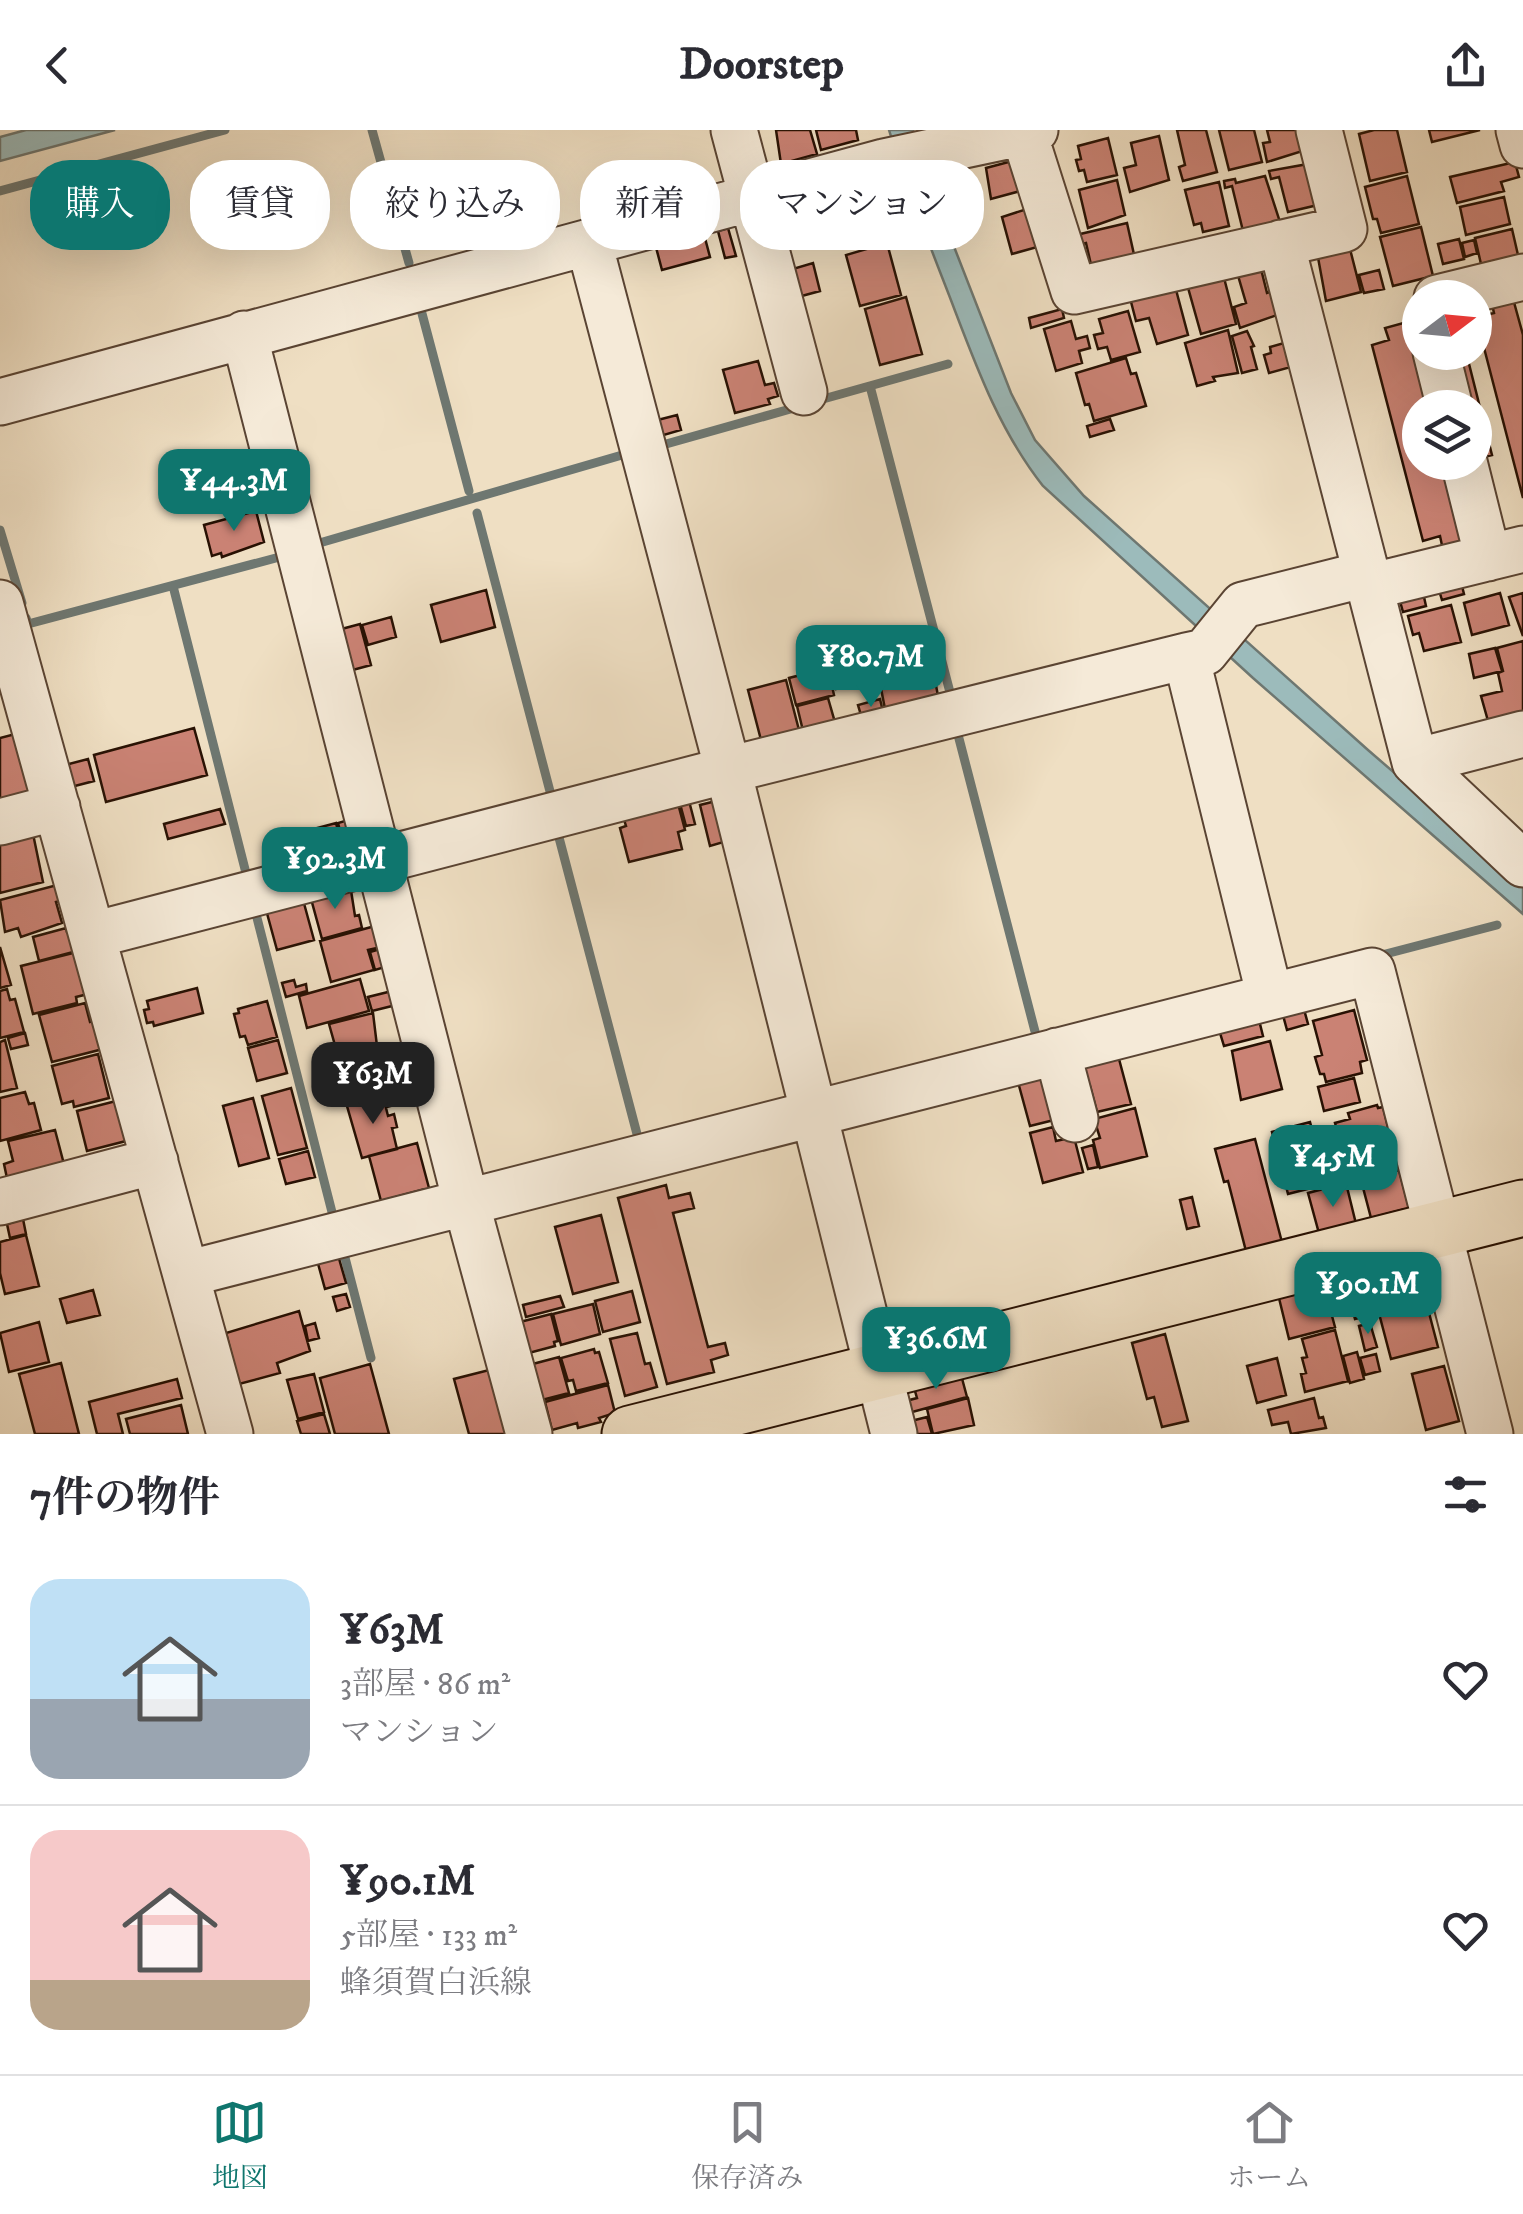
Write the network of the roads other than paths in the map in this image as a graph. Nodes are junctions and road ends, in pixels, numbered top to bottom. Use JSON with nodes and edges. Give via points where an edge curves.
{"nodes":[{"id":1,"x":734,"y":130,"type":"edge"},
{"id":2,"x":1320,"y":130,"type":"edge"},
{"id":3,"x":1519,"y":130,"type":"edge"},
{"id":4,"x":1027,"y":131,"type":"edge"},
{"id":5,"x":1523,"y":146,"type":"edge"},
{"id":6,"x":742,"y":160,"type":"edge"},
{"id":7,"x":894,"y":160,"type":"edge"},
{"id":8,"x":1280,"y":243,"type":"junction"},
{"id":9,"x":580,"y":245,"type":"edge"},
{"id":10,"x":590,"y":250,"type":"edge"},
{"id":11,"x":766,"y":250,"type":"edge"},
{"id":12,"x":1523,"y":277,"type":"edge"},
{"id":13,"x":1492,"y":283,"type":"edge"},
{"id":14,"x":244,"y":334,"type":"junction"},
{"id":15,"x":804,"y":392,"type":"dead end"},
{"id":16,"x":0,"y":402,"type":"edge"},
{"id":17,"x":1472,"y":480,"type":"edge"},
{"id":18,"x":1506,"y":553,"type":"edge"},
{"id":19,"x":1368,"y":581,"type":"junction"},
{"id":20,"x":0,"y":603,"type":"edge"},
{"id":21,"x":1196,"y":654,"type":"junction"},
{"id":22,"x":1523,"y":734,"type":"edge"},
{"id":23,"x":1415,"y":762,"type":"junction"},
{"id":24,"x":728,"y":770,"type":"junction"},
{"id":25,"x":58,"y":807,"type":"junction"},
{"id":26,"x":0,"y":822,"type":"edge"},
{"id":27,"x":381,"y":860,"type":"junction"},
{"id":28,"x":1523,"y":864,"type":"edge"},
{"id":29,"x":92,"y":934,"type":"junction"},
{"id":30,"x":1270,"y":996,"type":"junction"},
{"id":31,"x":1057,"y":1051,"type":"junction"},
{"id":32,"x":814,"y":1114,"type":"junction"},
{"id":33,"x":1075,"y":1119,"type":"dead end"},
{"id":34,"x":155,"y":1161,"type":"junction"},
{"id":35,"x":0,"y":1202,"type":"edge"},
{"id":36,"x":466,"y":1202,"type":"junction"},
{"id":37,"x":1523,"y":1208,"type":"edge"},
{"id":38,"x":1436,"y":1230,"type":"junction"},
{"id":39,"x":186,"y":1274,"type":"junction"},
{"id":40,"x":878,"y":1371,"type":"junction"},
{"id":41,"x":230,"y":1434,"type":"edge"},
{"id":42,"x":529,"y":1434,"type":"edge"},
{"id":43,"x":630,"y":1434,"type":"edge"},
{"id":44,"x":894,"y":1434,"type":"edge"},
{"id":45,"x":1490,"y":1434,"type":"edge"}],
"edges":[{"from":1,"to":6,"type":"street"},
{"from":2,"to":8,"type":"street","via":[[1344,229]]},
{"from":3,"to":5,"type":"street"},
{"from":4,"to":7,"type":"street"},
{"from":4,"to":8,"type":"street","via":[[1074,290]]},
{"from":8,"to":19,"type":"street"},
{"from":9,"to":14,"type":"street"},
{"from":10,"to":24,"type":"street"},
{"from":11,"to":15,"type":"street"},
{"from":12,"to":13,"type":"street"},
{"from":14,"to":16,"type":"street"},
{"from":14,"to":27,"type":"street"},
{"from":17,"to":18,"type":"street"},
{"from":18,"to":19,"type":"street"},
{"from":19,"to":21,"type":"street","via":[[1243,606]]},
{"from":19,"to":23,"type":"street"},
{"from":20,"to":25,"type":"street"},
{"from":21,"to":24,"type":"street"},
{"from":21,"to":30,"type":"street"},
{"from":22,"to":23,"type":"street"},
{"from":23,"to":28,"type":"street"},
{"from":24,"to":27,"type":"street"},
{"from":24,"to":32,"type":"street"},
{"from":25,"to":26,"type":"street"},
{"from":25,"to":29,"type":"street"},
{"from":27,"to":29,"type":"street"},
{"from":27,"to":36,"type":"street"},
{"from":29,"to":34,"type":"street"},
{"from":30,"to":31,"type":"street"},
{"from":30,"to":38,"type":"street","via":[[1372,971]]},
{"from":31,"to":32,"type":"street"},
{"from":31,"to":33,"type":"street"},
{"from":32,"to":36,"type":"street"},
{"from":32,"to":40,"type":"street"},
{"from":34,"to":35,"type":"street"},
{"from":34,"to":39,"type":"street"},
{"from":36,"to":39,"type":"street"},
{"from":36,"to":42,"type":"street"},
{"from":37,"to":38,"type":"main road"},
{"from":38,"to":40,"type":"main road"},
{"from":38,"to":45,"type":"street"},
{"from":39,"to":41,"type":"street"},
{"from":40,"to":43,"type":"main road"},
{"from":40,"to":44,"type":"street"}]}
